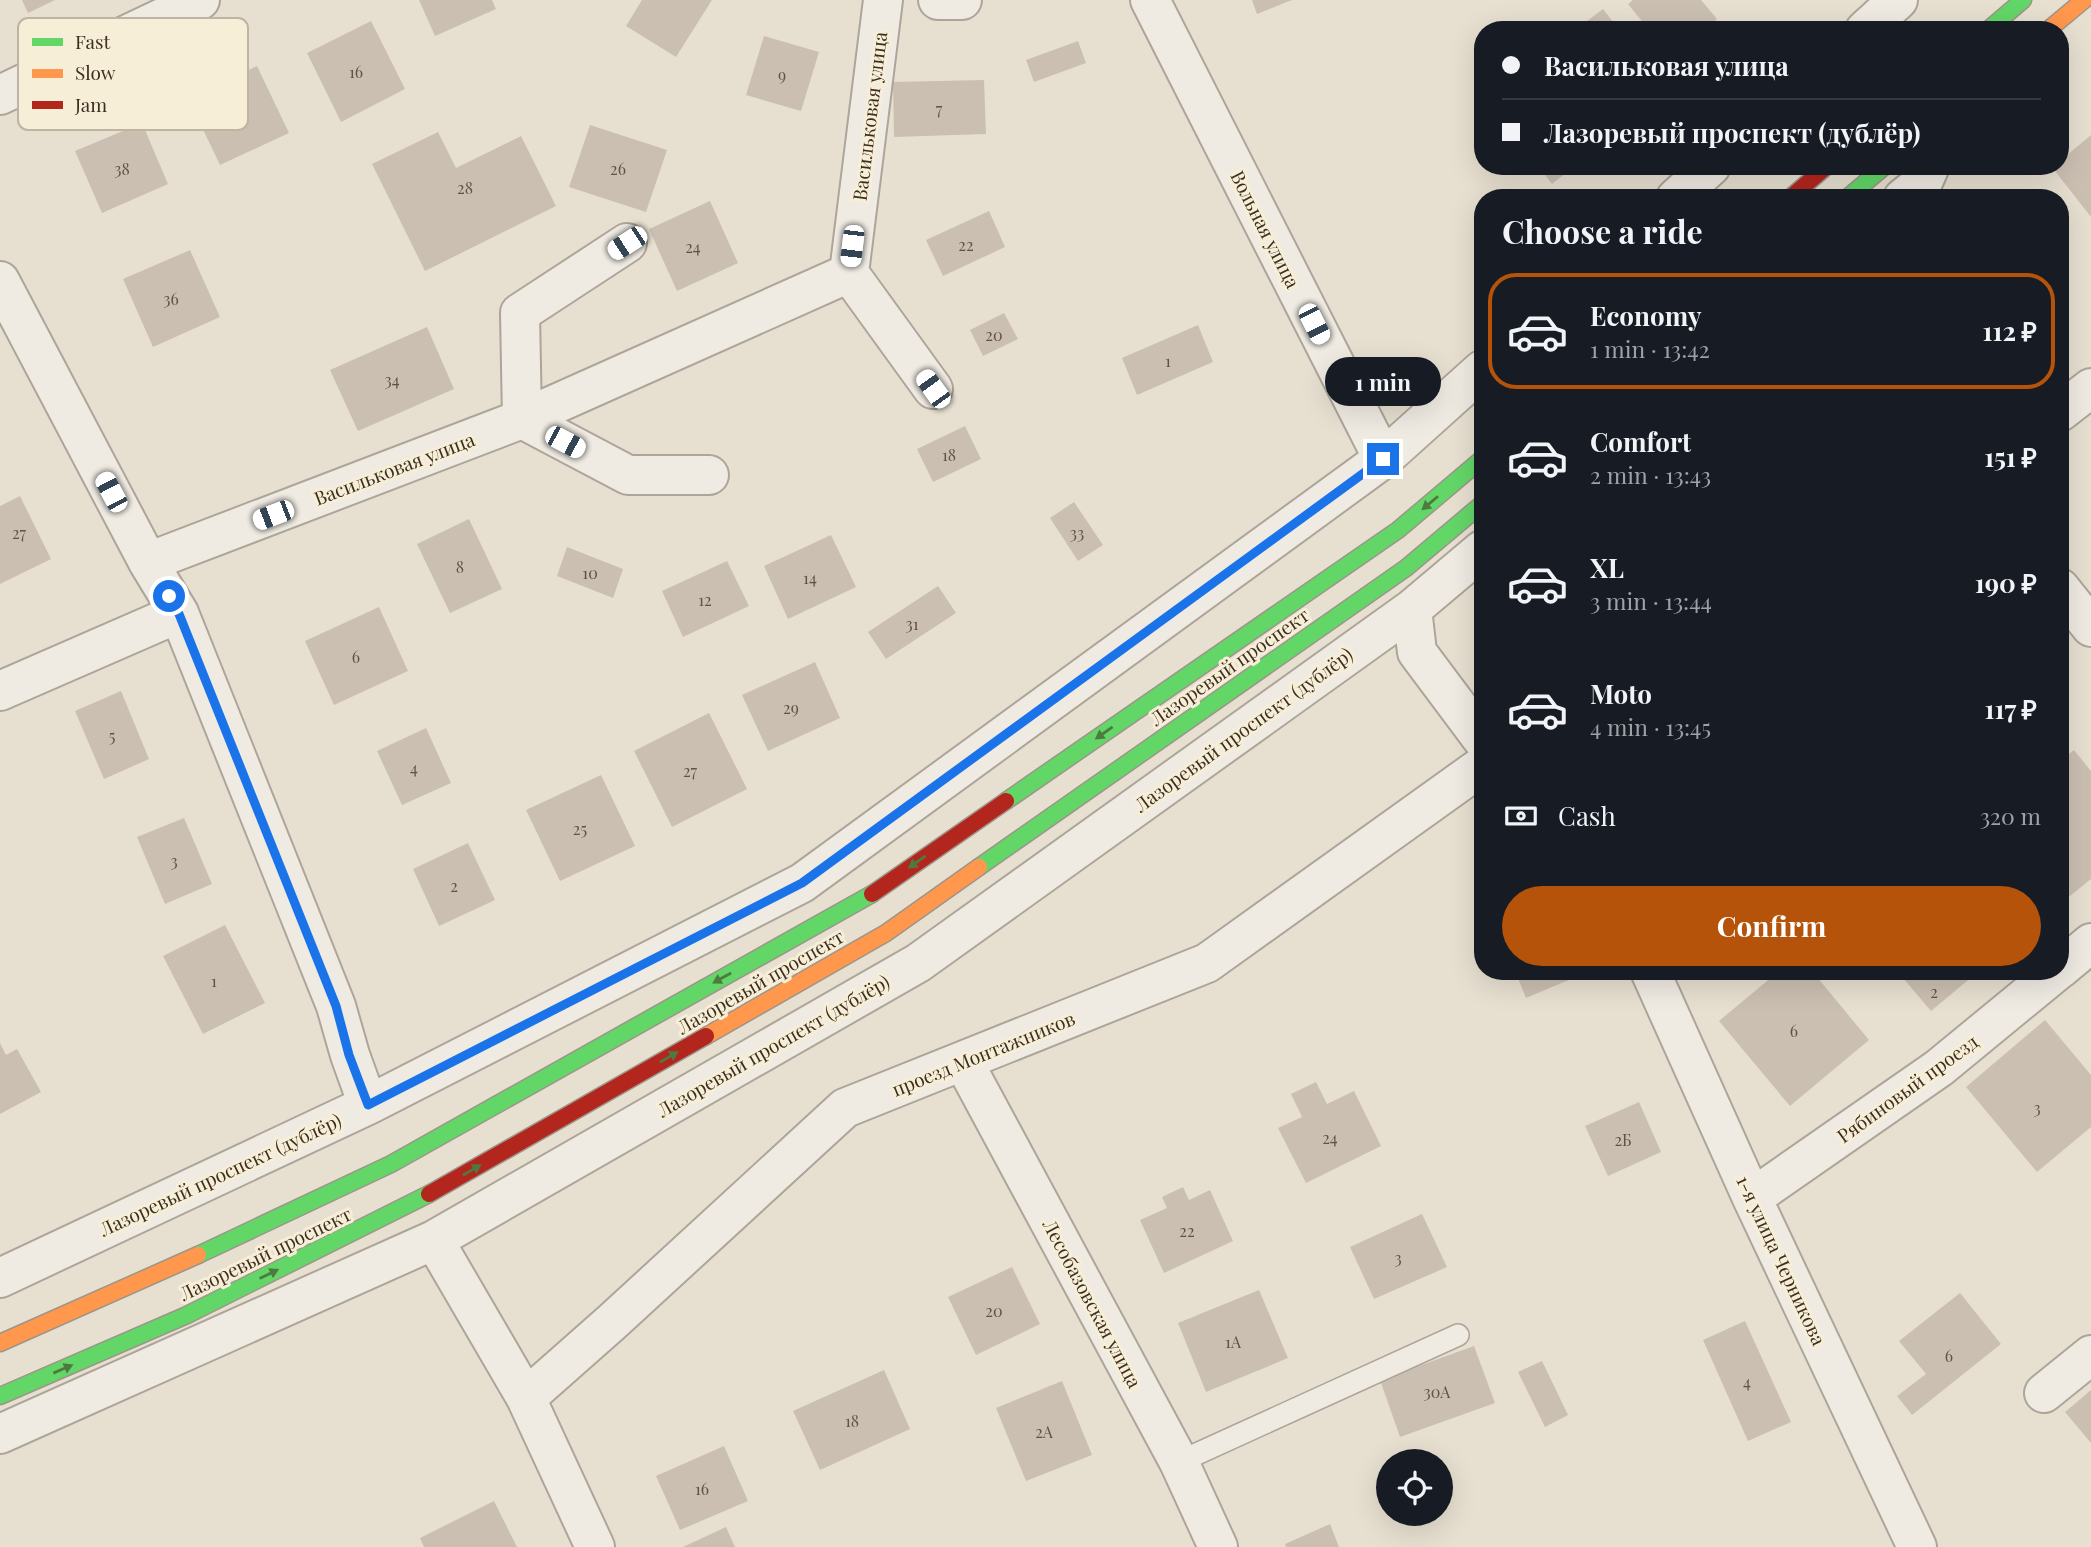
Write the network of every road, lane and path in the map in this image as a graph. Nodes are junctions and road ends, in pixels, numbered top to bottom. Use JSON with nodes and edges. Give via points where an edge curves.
{"nodes":[{"id":1,"x":200,"y":0,"type":"edge"},
{"id":2,"x":883,"y":0,"type":"edge"},
{"id":3,"x":938,"y":0,"type":"edge"},
{"id":4,"x":962,"y":0,"type":"edge"},
{"id":5,"x":1150,"y":0,"type":"edge"},
{"id":6,"x":1898,"y":0,"type":"edge"},
{"id":7,"x":2023,"y":0,"type":"edge"},
{"id":8,"x":2084,"y":0,"type":"edge"},
{"id":9,"x":162,"y":18,"type":"edge"},
{"id":10,"x":1875,"y":21,"type":"edge"},
{"id":11,"x":1998,"y":21,"type":"edge"},
{"id":12,"x":2059,"y":21,"type":"edge"},
{"id":13,"x":18,"y":86,"type":"edge"},
{"id":14,"x":0,"y":95,"type":"edge"},
{"id":15,"x":1701,"y":175,"type":"edge"},
{"id":16,"x":1817,"y":175,"type":"edge"},
{"id":17,"x":1874,"y":175,"type":"edge"},
{"id":18,"x":1926,"y":175,"type":"edge"},
{"id":19,"x":1686,"y":189,"type":"edge"},
{"id":20,"x":1800,"y":189,"type":"edge"},
{"id":21,"x":1858,"y":189,"type":"edge"},
{"id":22,"x":1914,"y":189,"type":"edge"},
{"id":23,"x":627,"y":243,"type":"dead end"},
{"id":24,"x":849,"y":273,"type":"junction"},
{"id":25,"x":0,"y":281,"type":"edge"},
{"id":26,"x":1474,"y":377,"type":"edge"},
{"id":27,"x":2091,"y":388,"type":"edge"},
{"id":28,"x":933,"y":389,"type":"dead end"},
{"id":29,"x":2069,"y":405,"type":"edge"},
{"id":30,"x":522,"y":419,"type":"junction"},
{"id":31,"x":1383,"y":459,"type":"junction"},
{"id":32,"x":1474,"y":466,"type":"edge"},
{"id":33,"x":709,"y":475,"type":"dead end"},
{"id":34,"x":1474,"y":511,"type":"edge"},
{"id":35,"x":1474,"y":557,"type":"edge"},
{"id":36,"x":148,"y":562,"type":"junction"},
{"id":37,"x":2069,"y":599,"type":"edge"},
{"id":38,"x":1412,"y":609,"type":"junction"},
{"id":39,"x":179,"y":614,"type":"junction"},
{"id":40,"x":2091,"y":627,"type":"edge"},
{"id":41,"x":0,"y":691,"type":"edge"},
{"id":42,"x":1474,"y":728,"type":"edge"},
{"id":43,"x":1474,"y":772,"type":"edge"},
{"id":44,"x":2091,"y":943,"type":"edge"},
{"id":45,"x":2069,"y":961,"type":"edge"},
{"id":46,"x":1654,"y":980,"type":"edge"},
{"id":47,"x":2046,"y":980,"type":"edge"},
{"id":48,"x":963,"y":1061,"type":"junction"},
{"id":49,"x":368,"y":1105,"type":"junction"},
{"id":50,"x":1752,"y":1198,"type":"junction"},
{"id":51,"x":434,"y":1240,"type":"junction"},
{"id":52,"x":0,"y":1278,"type":"edge"},
{"id":53,"x":1458,"y":1335,"type":"dead end"},
{"id":54,"x":0,"y":1343,"type":"edge"},
{"id":55,"x":2091,"y":1355,"type":"edge"},
{"id":56,"x":2044,"y":1393,"type":"dead end"},
{"id":57,"x":0,"y":1396,"type":"edge"},
{"id":58,"x":526,"y":1398,"type":"junction"},
{"id":59,"x":0,"y":1434,"type":"edge"},
{"id":60,"x":1179,"y":1462,"type":"junction"},
{"id":61,"x":595,"y":1547,"type":"edge"},
{"id":62,"x":1218,"y":1547,"type":"edge"},
{"id":63,"x":1917,"y":1547,"type":"edge"}],
"edges":[{"from":1,"to":9,"type":"street"},
{"from":2,"to":24,"type":"street","name":"Васильковая улица"},
{"from":3,"to":4,"type":"street"},
{"from":5,"to":31,"type":"street","name":"Вольная улица"},
{"from":6,"to":10,"type":"street"},
{"from":7,"to":11,"type":"street"},
{"from":8,"to":12,"type":"street"},
{"from":13,"to":14,"type":"street"},
{"from":15,"to":19,"type":"street"},
{"from":16,"to":20,"type":"street"},
{"from":17,"to":21,"type":"street"},
{"from":18,"to":22,"type":"street"},
{"from":23,"to":30,"type":"street","via":[[520,313]]},
{"from":24,"to":28,"type":"street"},
{"from":24,"to":30,"type":"street","name":"Васильковая улица"},
{"from":25,"to":36,"type":"street"},
{"from":26,"to":31,"type":"street","name":"Лазоревый проспект (дублёр)"},
{"from":27,"to":29,"type":"street"},
{"from":30,"to":33,"type":"street","via":[[628,475]]},
{"from":30,"to":36,"type":"street","name":"Васильковая улица"},
{"from":31,"to":49,"type":"street","name":"Лазоревый проспект (дублёр)","via":[[802,883]]},
{"from":32,"to":54,"type":"street","name":"Лазоревый проспект","one_way":true,"via":[[1398,530],[864,899],[391,1164]]},
{"from":57,"to":34,"type":"street","name":"Лазоревый проспект","one_way":true,"via":[[187,1315],[413,1203],[886,933],[1406,568]]},
{"from":35,"to":38,"type":"street","name":"Лазоревый проспект (дублёр)"},
{"from":36,"to":39,"type":"street"},
{"from":37,"to":40,"type":"street"},
{"from":38,"to":42,"type":"street","via":[[1417,652]]},
{"from":38,"to":51,"type":"street","name":"Лазоревый проспект (дублёр)","via":[[918,962]]},
{"from":39,"to":41,"type":"street"},
{"from":39,"to":49,"type":"street","via":[[336,1006]]},
{"from":43,"to":48,"type":"street","name":"проезд Монтажников","via":[[1207,963]]},
{"from":44,"to":45,"type":"street","name":"Рябиновый проезд"},
{"from":46,"to":50,"type":"street","name":"1-я улица Черникова"},
{"from":47,"to":50,"type":"street","name":"Рябиновый проезд","via":[[1939,1068]]},
{"from":48,"to":58,"type":"street","name":"проезд Монтажников","via":[[845,1108]]},
{"from":48,"to":60,"type":"street","name":"Лесобазовская улица"},
{"from":49,"to":52,"type":"street","name":"Лазоревый проспект (дублёр)"},
{"from":50,"to":63,"type":"street","name":"1-я улица Черникова"},
{"from":51,"to":58,"type":"street"},
{"from":51,"to":59,"type":"street","name":"Лазоревый проспект (дублёр)"},
{"from":53,"to":60,"type":"lane"},
{"from":55,"to":56,"type":"street"},
{"from":58,"to":61,"type":"street"},
{"from":60,"to":62,"type":"street","name":"Лесобазовская улица"}]}
